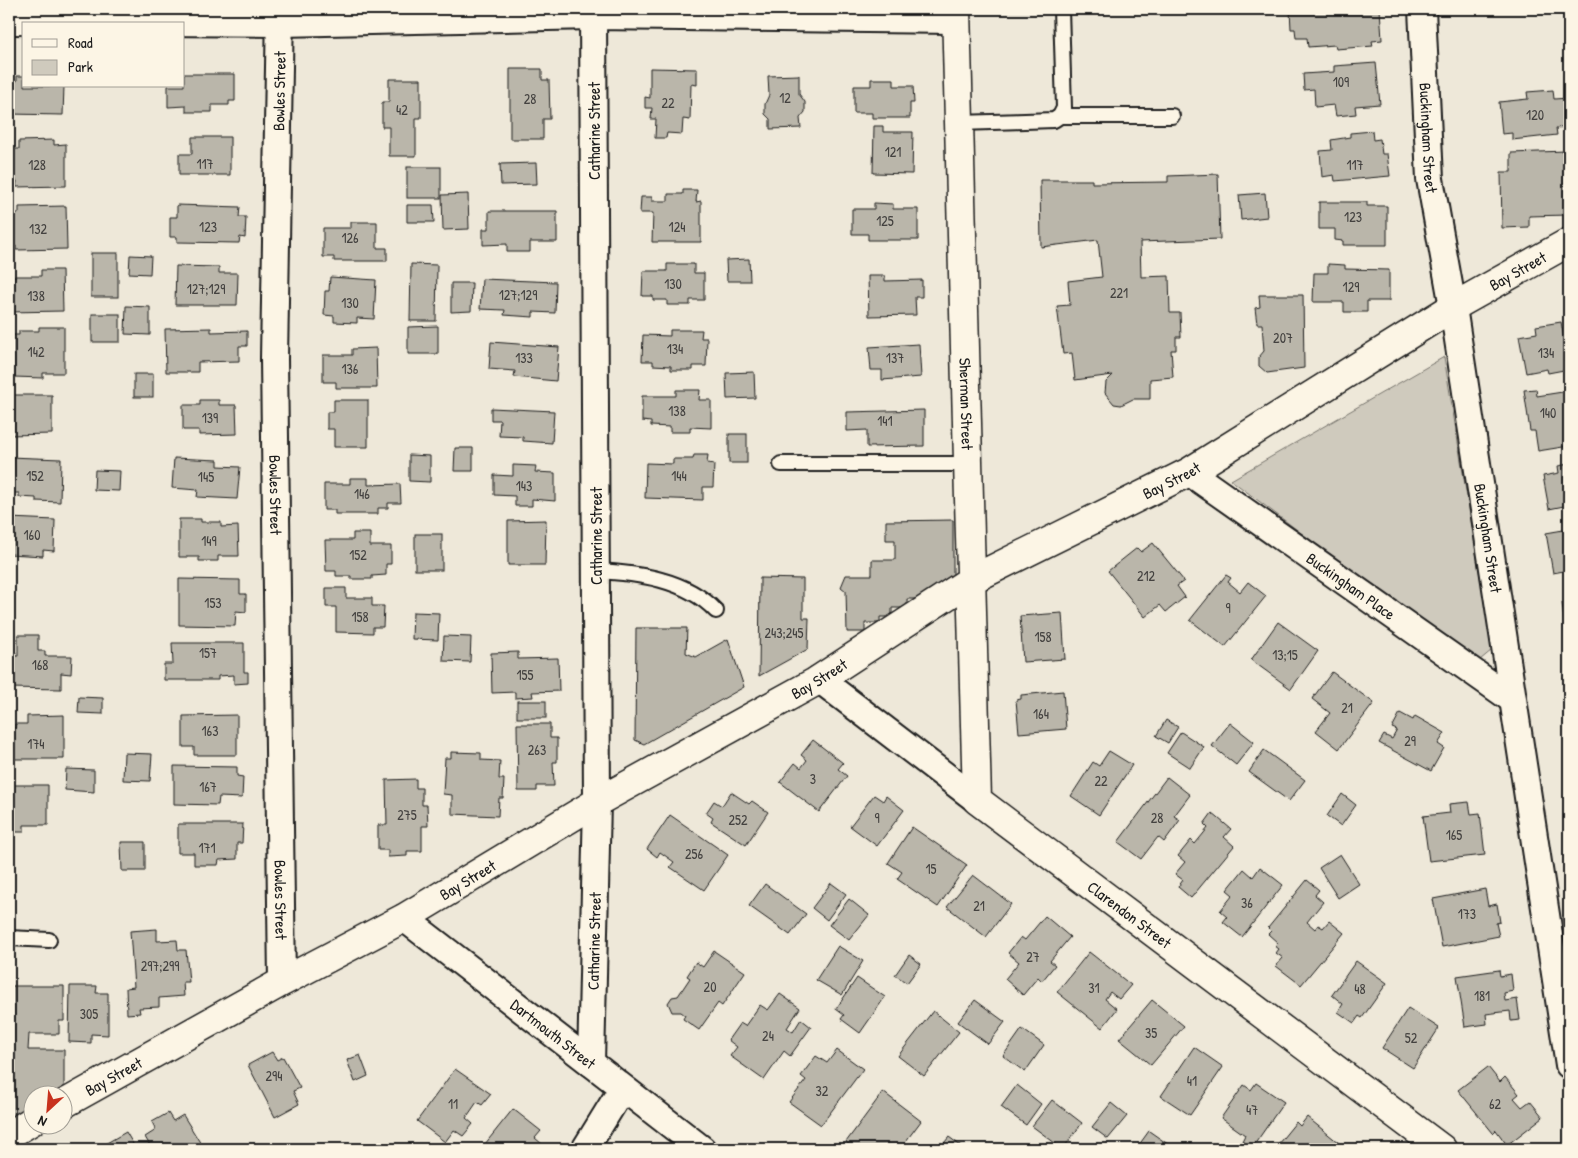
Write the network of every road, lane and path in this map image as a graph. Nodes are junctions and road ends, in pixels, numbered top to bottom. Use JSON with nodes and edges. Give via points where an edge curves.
{"nodes":[{"id":1,"x":1061,"y":9,"type":"edge"},
{"id":2,"x":1422,"y":9,"type":"edge"},
{"id":3,"x":593,"y":12,"type":"edge"},
{"id":4,"x":956,"y":14,"type":"edge"},
{"id":5,"x":280,"y":16,"type":"edge"},
{"id":6,"x":9,"y":21,"type":"edge"},
{"id":7,"x":1060,"y":116,"type":"junction"},
{"id":8,"x":1172,"y":116,"type":"dead end"},
{"id":9,"x":959,"y":122,"type":"junction"},
{"id":10,"x":1569,"y":242,"type":"edge"},
{"id":11,"x":1453,"y":307,"type":"junction"},
{"id":12,"x":781,"y":464,"type":"dead end"},
{"id":13,"x":968,"y":464,"type":"junction"},
{"id":14,"x":1189,"y":472,"type":"junction"},
{"id":15,"x":596,"y":571,"type":"junction"},
{"id":16,"x":971,"y":580,"type":"junction"},
{"id":17,"x":716,"y":611,"type":"dead end"},
{"id":18,"x":819,"y":679,"type":"junction"},
{"id":19,"x":1512,"y":700,"type":"junction"},
{"id":20,"x":977,"y":800,"type":"junction"},
{"id":21,"x":597,"y":802,"type":"junction"},
{"id":22,"x":404,"y":918,"type":"junction"},
{"id":23,"x":9,"y":938,"type":"edge"},
{"id":24,"x":49,"y":940,"type":"dead end"},
{"id":25,"x":282,"y":982,"type":"junction"},
{"id":26,"x":591,"y":1063,"type":"junction"},
{"id":27,"x":1569,"y":1065,"type":"edge"},
{"id":28,"x":622,"y":1089,"type":"junction"},
{"id":29,"x":72,"y":1099,"type":"edge"},
{"id":30,"x":22,"y":1128,"type":"edge"},
{"id":31,"x":9,"y":1135,"type":"edge"},
{"id":32,"x":585,"y":1149,"type":"edge"},
{"id":33,"x":702,"y":1149,"type":"edge"},
{"id":34,"x":1442,"y":1149,"type":"edge"}],
"edges":[{"from":1,"to":7,"type":"lane","via":[[1064,108]]},
{"from":2,"to":11,"type":"street","name":"Buckingham Street","via":[[1430,179]]},
{"from":3,"to":4,"type":"street"},
{"from":3,"to":5,"type":"street"},
{"from":3,"to":15,"type":"street","name":"Catharine Street"},
{"from":4,"to":9,"type":"main road","name":"Sherman Street"},
{"from":5,"to":6,"type":"street"},
{"from":5,"to":25,"type":"street","name":"Bowles Street","via":[[274,359]]},
{"from":7,"to":8,"type":"lane"},
{"from":7,"to":9,"type":"lane","via":[[1054,120],[1027,122]]},
{"from":9,"to":13,"type":"main road","name":"Sherman Street"},
{"from":10,"to":11,"type":"main road","name":"Bay Street"},
{"from":11,"to":14,"type":"main road","name":"Bay Street"},
{"from":11,"to":19,"type":"street","name":"Buckingham Street"},
{"from":12,"to":13,"type":"lane"},
{"from":13,"to":16,"type":"main road","name":"Sherman Street"},
{"from":14,"to":16,"type":"main road","name":"Bay Street"},
{"from":14,"to":19,"type":"street","name":"Buckingham Place"},
{"from":15,"to":17,"type":"lane","via":[[624,572],[664,581],[694,592]]},
{"from":15,"to":21,"type":"street","name":"Catharine Street"},
{"from":16,"to":18,"type":"main road","name":"Bay Street"},
{"from":16,"to":20,"type":"main road","name":"Sherman Street"},
{"from":18,"to":20,"type":"street","name":"Clarendon Street"},
{"from":18,"to":21,"type":"main road","name":"Bay Street"},
{"from":19,"to":27,"type":"street","name":"Buckingham Street"},
{"from":20,"to":34,"type":"main road","name":"Clarendon Street"},
{"from":21,"to":22,"type":"main road","name":"Bay Street"},
{"from":21,"to":26,"type":"street","name":"Catharine Street"},
{"from":22,"to":25,"type":"main road","name":"Bay Street"},
{"from":22,"to":26,"type":"street","name":"Dartmouth Street"},
{"from":23,"to":24,"type":"lane"},
{"from":25,"to":29,"type":"main road","name":"Bay Street"},
{"from":26,"to":28,"type":"street","name":"Dartmouth Street"},
{"from":28,"to":32,"type":"street"},
{"from":28,"to":33,"type":"street","name":"Dartmouth Street"},
{"from":30,"to":31,"type":"main road"}]}
